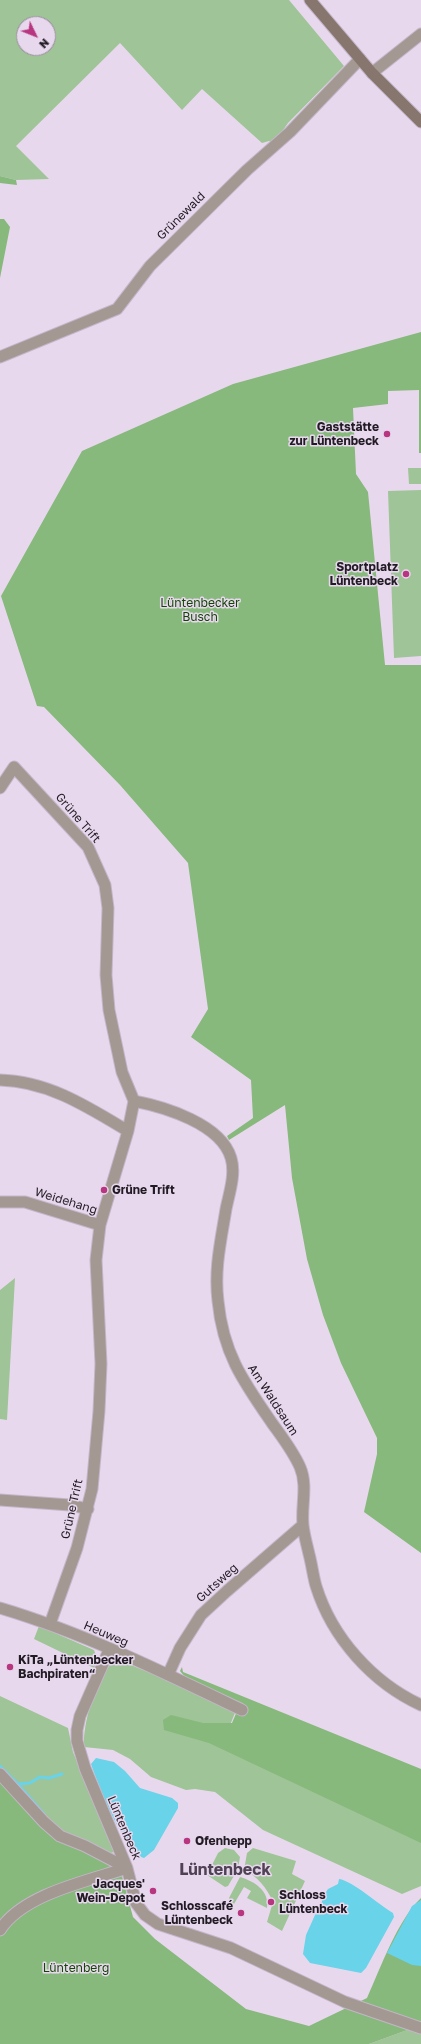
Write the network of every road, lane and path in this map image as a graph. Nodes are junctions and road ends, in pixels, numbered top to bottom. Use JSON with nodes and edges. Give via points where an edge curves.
{"nodes":[{"id":1,"x":310,"y":0,"type":"edge"},
{"id":2,"x":421,"y":34,"type":"edge"},
{"id":3,"x":360,"y":58,"type":"junction"},
{"id":4,"x":372,"y":73,"type":"junction"},
{"id":5,"x":421,"y":122,"type":"edge"},
{"id":6,"x":0,"y":357,"type":"edge"},
{"id":7,"x":0,"y":788,"type":"edge"},
{"id":8,"x":0,"y":1080,"type":"edge"},
{"id":9,"x":134,"y":1101,"type":"junction"},
{"id":10,"x":128,"y":1131,"type":"junction"},
{"id":11,"x":0,"y":1202,"type":"edge"},
{"id":12,"x":100,"y":1225,"type":"junction"},
{"id":13,"x":0,"y":1500,"type":"edge"},
{"id":14,"x":88,"y":1509,"type":"junction"},
{"id":15,"x":303,"y":1525,"type":"junction"},
{"id":16,"x":0,"y":1608,"type":"edge"},
{"id":17,"x":50,"y":1624,"type":"junction"},
{"id":18,"x":109,"y":1650,"type":"junction"},
{"id":19,"x":168,"y":1675,"type":"junction"},
{"id":20,"x":421,"y":1704,"type":"edge"},
{"id":21,"x":242,"y":1710,"type":"dead end"},
{"id":22,"x":0,"y":1774,"type":"edge"},
{"id":23,"x":127,"y":1868,"type":"junction"},
{"id":24,"x":0,"y":1930,"type":"edge"},
{"id":25,"x":421,"y":2028,"type":"edge"}],
"edges":[{"from":1,"to":3,"type":"main road"},
{"from":2,"to":4,"type":"street"},
{"from":3,"to":4,"type":"main road"},
{"from":3,"to":6,"type":"street","name":"Grünewald","via":[[290,132],[247,170],[150,266],[117,309]]},
{"from":4,"to":5,"type":"main road"},
{"from":7,"to":9,"type":"street","name":"Grüne Trift","via":[[14,767],[88,847],[98,865],[105,884],[108,908],[106,975],[109,1010],[122,1072]]},
{"from":8,"to":10,"type":"street","via":[[30,1083],[71,1097]]},
{"from":9,"to":10,"type":"street","name":"Grüne Trift"},
{"from":9,"to":15,"type":"street","name":"Am Waldsaum","via":[[159,1106],[216,1134],[232,1159],[232,1175],[217,1259],[216,1280],[221,1324],[229,1353],[242,1379],[295,1457],[302,1473]]},
{"from":10,"to":12,"type":"street","name":"Grüne Trift"},
{"from":11,"to":12,"type":"street","name":"Weidehang","via":[[25,1202]]},
{"from":12,"to":14,"type":"street","name":"Grüne Trift","via":[[96,1260],[101,1364],[99,1411]]},
{"from":13,"to":14,"type":"street","via":[[70,1505]]},
{"from":14,"to":17,"type":"street","name":"Grüne Trift"},
{"from":15,"to":19,"type":"street","name":"Gutsweg","via":[[227,1590],[202,1615],[180,1648]]},
{"from":15,"to":20,"type":"street","name":"Am Waldsaum","via":[[317,1587],[340,1635],[353,1653],[376,1676],[388,1686]]},
{"from":16,"to":17,"type":"street","name":"Heuweg"},
{"from":17,"to":18,"type":"street","name":"Heuweg"},
{"from":18,"to":19,"type":"street","name":"Heuweg"},
{"from":18,"to":23,"type":"street","name":"Lüntenbeck","via":[[80,1716],[77,1741],[85,1768]]},
{"from":19,"to":21,"type":"street","name":"Heuweg"},
{"from":22,"to":23,"type":"street","via":[[60,1836]]},
{"from":23,"to":24,"type":"street","via":[[55,1892],[22,1907],[7,1919]]},
{"from":23,"to":25,"type":"street","name":"Lüntenbeck","via":[[136,1903],[149,1919],[158,1924],[231,1948],[345,2002]]}]}
